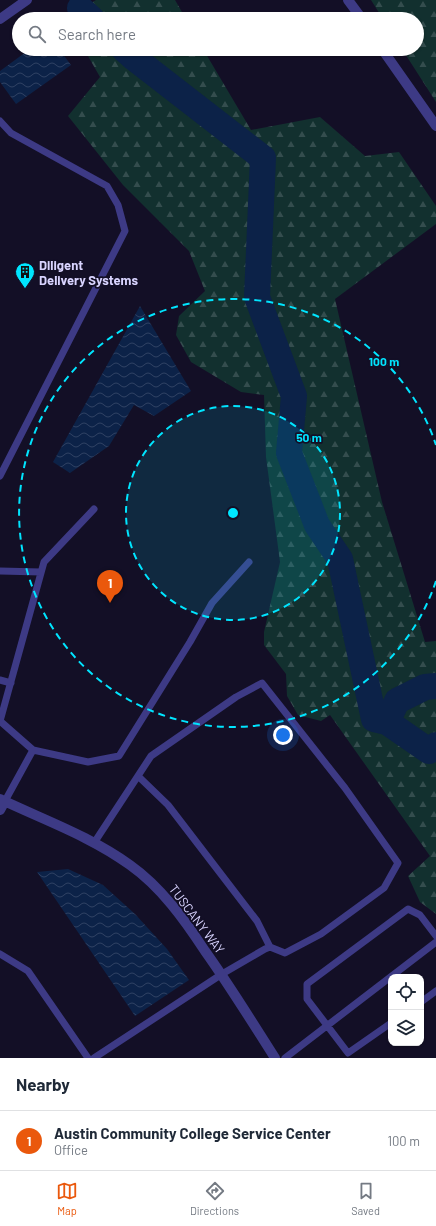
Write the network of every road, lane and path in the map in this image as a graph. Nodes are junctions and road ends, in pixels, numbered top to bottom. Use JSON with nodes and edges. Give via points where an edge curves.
{"nodes":[{"id":1,"x":27,"y":0,"type":"edge"},
{"id":2,"x":348,"y":0,"type":"edge"},
{"id":3,"x":357,"y":12,"type":"edge"},
{"id":4,"x":0,"y":19,"type":"edge"},
{"id":5,"x":387,"y":56,"type":"edge"},
{"id":6,"x":0,"y":121,"type":"edge"},
{"id":7,"x":436,"y":126,"type":"edge"},
{"id":8,"x":0,"y":476,"type":"edge"},
{"id":9,"x":94,"y":509,"type":"dead end"},
{"id":10,"x":249,"y":562,"type":"dead end"},
{"id":11,"x":0,"y":571,"type":"edge"},
{"id":12,"x":41,"y":572,"type":"junction"},
{"id":13,"x":0,"y":680,"type":"edge"},
{"id":14,"x":10,"y":683,"type":"junction"},
{"id":15,"x":0,"y":721,"type":"edge"},
{"id":16,"x":33,"y":750,"type":"junction"},
{"id":17,"x":138,"y":776,"type":"junction"},
{"id":18,"x":2,"y":803,"type":"edge"},
{"id":19,"x":94,"y":843,"type":"junction"},
{"id":20,"x":436,"y":936,"type":"edge"},
{"id":21,"x":436,"y":942,"type":"edge"},
{"id":22,"x":270,"y":947,"type":"junction"},
{"id":23,"x":0,"y":954,"type":"edge"},
{"id":24,"x":222,"y":974,"type":"junction"},
{"id":25,"x":436,"y":991,"type":"edge"},
{"id":26,"x":424,"y":1000,"type":"edge"},
{"id":27,"x":326,"y":1025,"type":"junction"},
{"id":28,"x":388,"y":1025,"type":"edge"},
{"id":29,"x":88,"y":1058,"type":"edge"},
{"id":30,"x":94,"y":1058,"type":"edge"},
{"id":31,"x":275,"y":1058,"type":"edge"},
{"id":32,"x":284,"y":1058,"type":"edge"}],
"edges":[{"from":1,"to":4,"type":"street"},
{"from":2,"to":3,"type":"street"},
{"from":5,"to":7,"type":"street"},
{"from":6,"to":8,"type":"lane","via":[[11,133],[107,186],[118,205],[125,231]]},
{"from":9,"to":12,"type":"lane","via":[[44,562]]},
{"from":10,"to":16,"type":"lane","via":[[212,603],[119,756],[88,762]]},
{"from":11,"to":12,"type":"lane"},
{"from":12,"to":14,"type":"lane"},
{"from":13,"to":14,"type":"lane"},
{"from":14,"to":15,"type":"lane"},
{"from":15,"to":16,"type":"lane"},
{"from":16,"to":18,"type":"lane"},
{"from":17,"to":19,"type":"lane"},
{"from":17,"to":22,"type":"lane","via":[[172,812],[257,921]]},
{"from":17,"to":22,"type":"lane","via":[[151,756],[236,696],[262,683],[345,788],[398,863],[384,888],[321,934],[285,953]]},
{"from":18,"to":19,"type":"street","name":"TUSCANY WAY"},
{"from":19,"to":24,"type":"street","name":"TUSCANY WAY","via":[[130,865],[164,894]]},
{"from":20,"to":27,"type":"lane","via":[[420,915],[408,909],[307,984],[307,999]]},
{"from":21,"to":27,"type":"lane"},
{"from":22,"to":24,"type":"lane"},
{"from":23,"to":29,"type":"lane","via":[[28,971]]},
{"from":24,"to":30,"type":"lane"},
{"from":24,"to":31,"type":"street","name":"TUSCANY WAY"},
{"from":25,"to":26,"type":"lane"},
{"from":27,"to":28,"type":"lane","via":[[348,1053]]},
{"from":27,"to":32,"type":"lane"}]}
